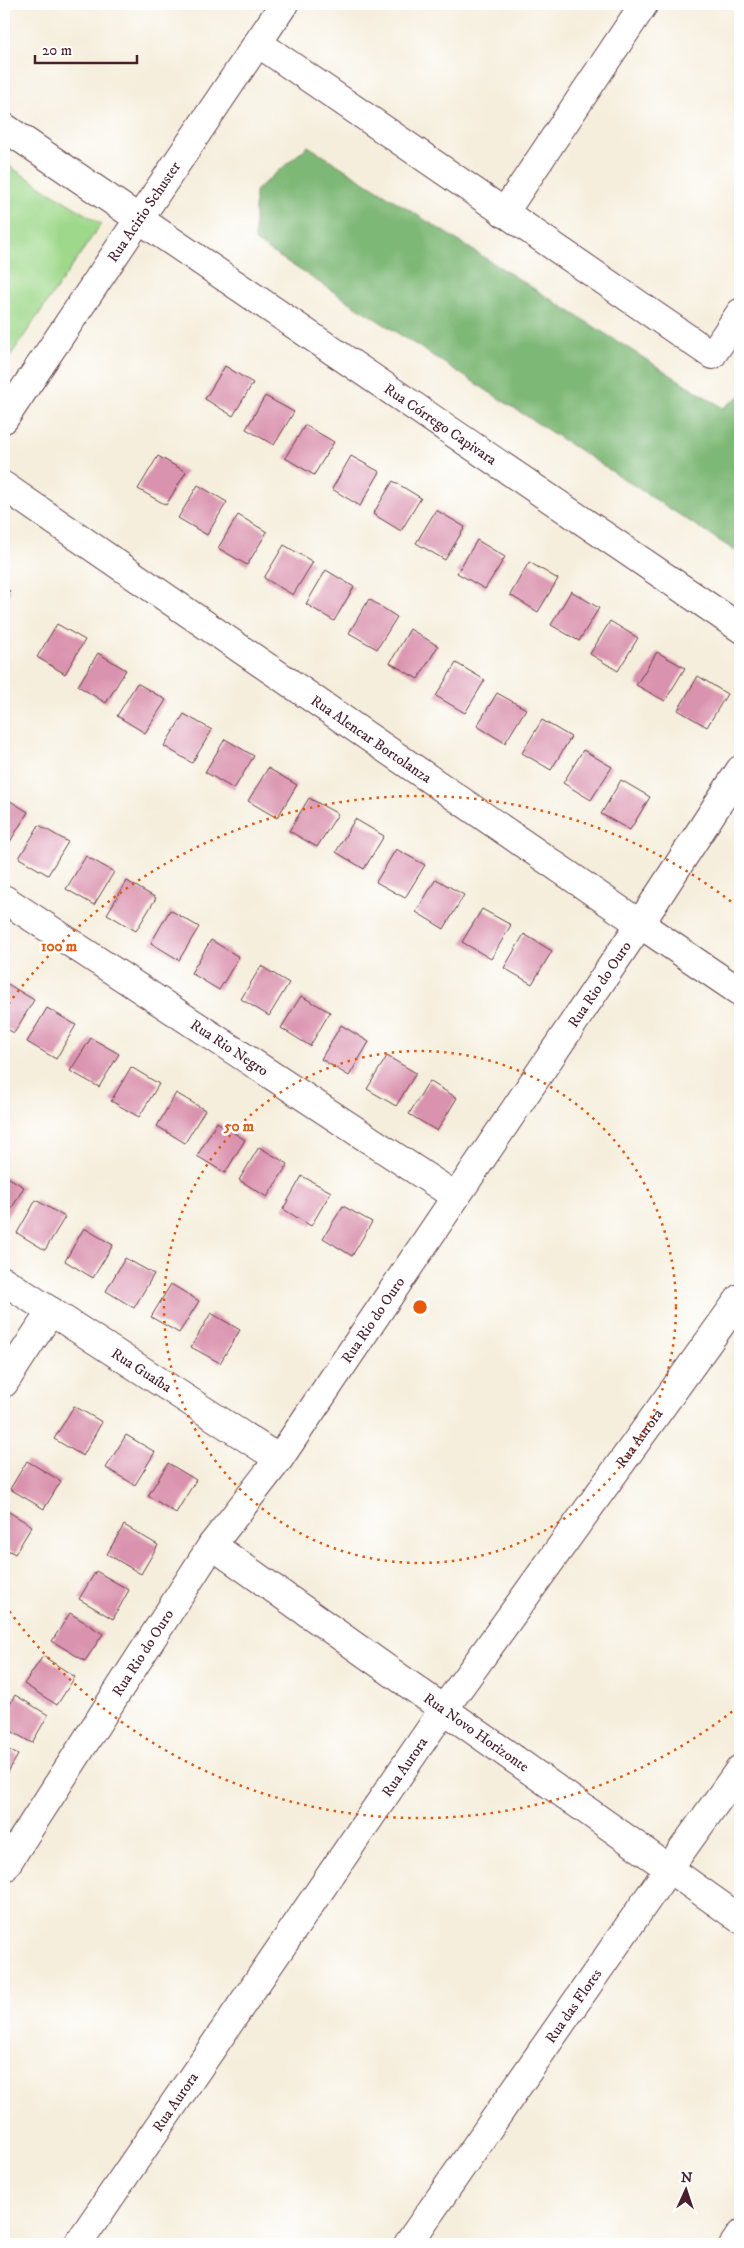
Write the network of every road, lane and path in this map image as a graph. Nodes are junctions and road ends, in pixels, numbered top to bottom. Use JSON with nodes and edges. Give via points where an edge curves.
{"nodes":[{"id":1,"x":284,"y":4,"type":"edge"},
{"id":2,"x":644,"y":4,"type":"edge"},
{"id":3,"x":258,"y":44,"type":"junction"},
{"id":4,"x":4,"y":127,"type":"edge"},
{"id":5,"x":504,"y":213,"type":"junction"},
{"id":6,"x":140,"y":220,"type":"junction"},
{"id":7,"x":740,"y":312,"type":"edge"},
{"id":8,"x":4,"y":419,"type":"edge"},
{"id":9,"x":4,"y":486,"type":"edge"},
{"id":10,"x":740,"y":628,"type":"edge"},
{"id":11,"x":740,"y":770,"type":"edge"},
{"id":12,"x":4,"y":899,"type":"edge"},
{"id":13,"x":640,"y":924,"type":"junction"},
{"id":14,"x":740,"y":992,"type":"edge"},
{"id":15,"x":455,"y":1196,"type":"junction"},
{"id":16,"x":4,"y":1281,"type":"edge"},
{"id":17,"x":740,"y":1298,"type":"edge"},
{"id":18,"x":51,"y":1311,"type":"junction"},
{"id":19,"x":4,"y":1382,"type":"edge"},
{"id":20,"x":279,"y":1459,"type":"junction"},
{"id":21,"x":212,"y":1545,"type":"junction"},
{"id":22,"x":444,"y":1709,"type":"junction"},
{"id":23,"x":740,"y":1769,"type":"edge"},
{"id":24,"x":4,"y":1868,"type":"edge"},
{"id":25,"x":669,"y":1868,"type":"junction"},
{"id":26,"x":740,"y":1919,"type":"edge"},
{"id":27,"x":740,"y":2235,"type":"edge"},
{"id":28,"x":78,"y":2244,"type":"edge"},
{"id":29,"x":408,"y":2244,"type":"edge"},
{"id":30,"x":734,"y":2244,"type":"edge"}],
"edges":[{"from":1,"to":3,"type":"street","name":"Rua Acirio Schuster"},
{"from":2,"to":5,"type":"street"},
{"from":3,"to":5,"type":"street"},
{"from":3,"to":6,"type":"street","name":"Rua Acirio Schuster"},
{"from":4,"to":6,"type":"street","name":"Rua Córrego Capivara"},
{"from":5,"to":7,"type":"street","via":[[712,355]]},
{"from":6,"to":8,"type":"street","name":"Rua Acirio Schuster"},
{"from":6,"to":10,"type":"street","name":"Rua Córrego Capivara"},
{"from":9,"to":13,"type":"street","name":"Rua Alencar Bortolanza"},
{"from":11,"to":13,"type":"street","name":"Rua Rio do Ouro"},
{"from":12,"to":15,"type":"street","name":"Rua Rio Negro"},
{"from":13,"to":14,"type":"street","name":"Rua Alencar Bortolanza"},
{"from":13,"to":15,"type":"street","name":"Rua Rio do Ouro"},
{"from":15,"to":20,"type":"street","name":"Rua Rio do Ouro"},
{"from":16,"to":18,"type":"street","name":"Rua Guaíba"},
{"from":17,"to":22,"type":"street","name":"Rua Aurora"},
{"from":18,"to":19,"type":"street"},
{"from":18,"to":20,"type":"street","name":"Rua Guaíba"},
{"from":20,"to":21,"type":"street","name":"Rua Rio do Ouro"},
{"from":21,"to":22,"type":"street","name":"Rua Novo Horizonte"},
{"from":21,"to":24,"type":"street","name":"Rua Rio do Ouro"},
{"from":22,"to":25,"type":"street","name":"Rua Novo Horizonte"},
{"from":22,"to":28,"type":"street","name":"Rua Aurora"},
{"from":23,"to":25,"type":"street","name":"Rua das Flores"},
{"from":25,"to":26,"type":"street","name":"Rua Novo Horizonte"},
{"from":25,"to":29,"type":"street","name":"Rua das Flores"},
{"from":27,"to":30,"type":"street"}]}
